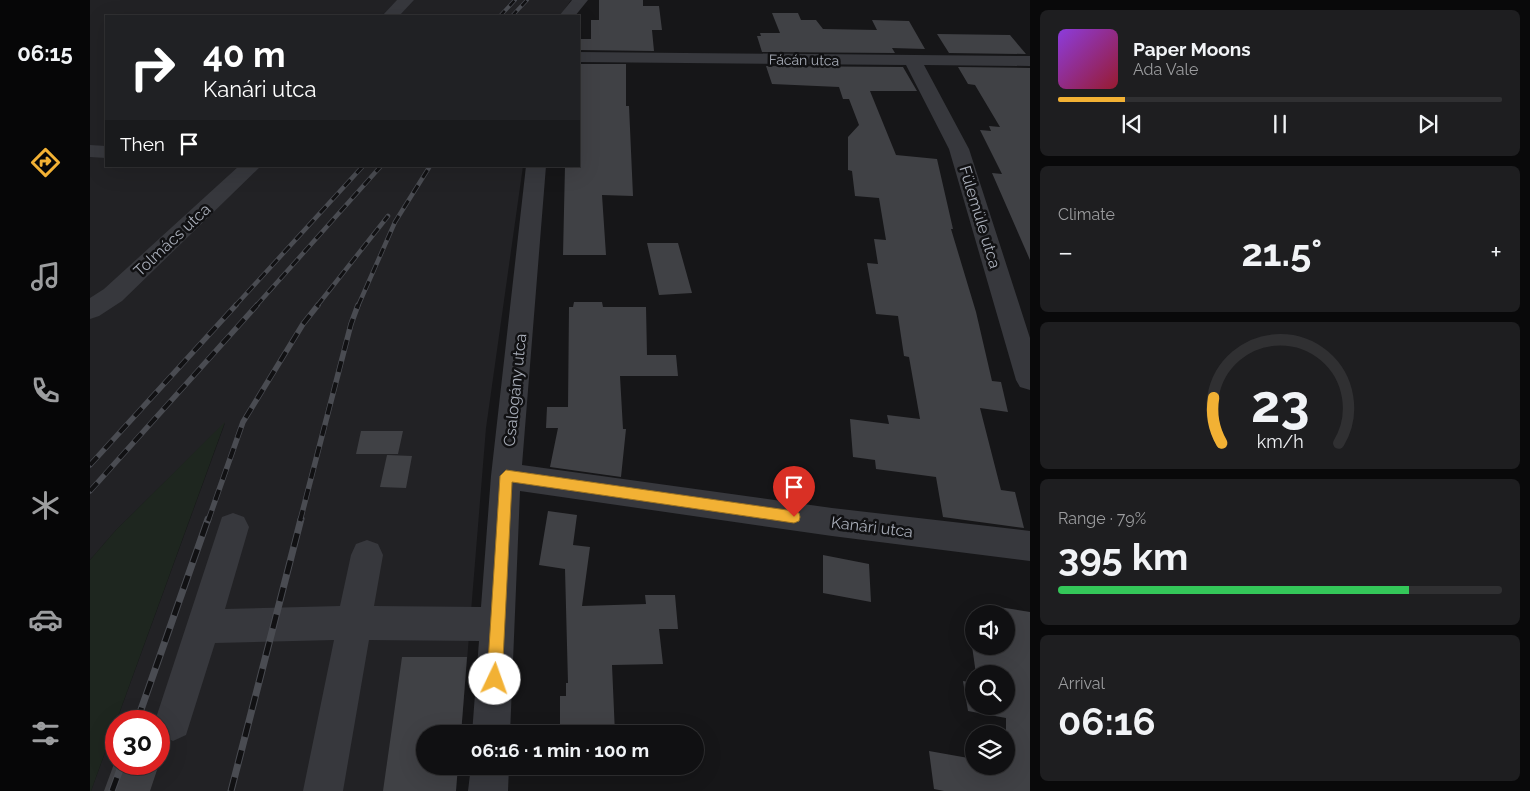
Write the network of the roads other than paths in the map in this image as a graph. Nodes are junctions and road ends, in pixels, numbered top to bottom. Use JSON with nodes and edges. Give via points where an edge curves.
{"nodes":[{"id":1,"x":406,"y":0,"type":"edge"},
{"id":2,"x":580,"y":0,"type":"edge"},
{"id":3,"x":391,"y":15,"type":"edge"},
{"id":4,"x":568,"y":15,"type":"edge"},
{"id":5,"x":580,"y":57,"type":"edge"},
{"id":6,"x":913,"y":61,"type":"junction"},
{"id":7,"x":1030,"y":61,"type":"edge"},
{"id":8,"x":90,"y":151,"type":"edge"},
{"id":9,"x":105,"y":152,"type":"edge"},
{"id":10,"x":249,"y":167,"type":"edge"},
{"id":11,"x":536,"y":167,"type":"edge"},
{"id":12,"x":101,"y":294,"type":"edge"},
{"id":13,"x":90,"y":310,"type":"edge"},
{"id":14,"x":1030,"y":380,"type":"edge"},
{"id":15,"x":506,"y":476,"type":"junction"},
{"id":16,"x":233,"y":527,"type":"dead end"},
{"id":17,"x":1030,"y":546,"type":"edge"},
{"id":18,"x":367,"y":555,"type":"dead end"},
{"id":19,"x":354,"y":622,"type":"junction"},
{"id":20,"x":498,"y":624,"type":"junction"},
{"id":21,"x":202,"y":626,"type":"junction"},
{"id":22,"x":174,"y":722,"type":"dead end"},
{"id":23,"x":492,"y":725,"type":"edge"},
{"id":24,"x":489,"y":775,"type":"edge"},
{"id":25,"x":323,"y":791,"type":"edge"},
{"id":26,"x":488,"y":791,"type":"edge"}],
"edges":[{"from":1,"to":3,"type":"street"},
{"from":2,"to":4,"type":"street"},
{"from":5,"to":6,"type":"street","name":"Fácán utca"},
{"from":6,"to":7,"type":"street","name":"Fácán utca"},
{"from":6,"to":14,"type":"street","name":"Fülemüle utca","via":[[959,149]]},
{"from":8,"to":9,"type":"street"},
{"from":10,"to":12,"type":"street","name":"Tolmács utca"},
{"from":11,"to":15,"type":"street","name":"Csalogány utca"},
{"from":12,"to":13,"type":"street","name":"Tolmács utca"},
{"from":15,"to":17,"type":"street","name":"Kanári utca"},
{"from":15,"to":20,"type":"street","name":"Csalogány utca"},
{"from":16,"to":21,"type":"street"},
{"from":18,"to":19,"type":"street"},
{"from":19,"to":20,"type":"street"},
{"from":19,"to":21,"type":"street"},
{"from":19,"to":25,"type":"street"},
{"from":20,"to":23,"type":"street","name":"Csalogány utca"},
{"from":21,"to":22,"type":"street"},
{"from":24,"to":26,"type":"street"}]}
